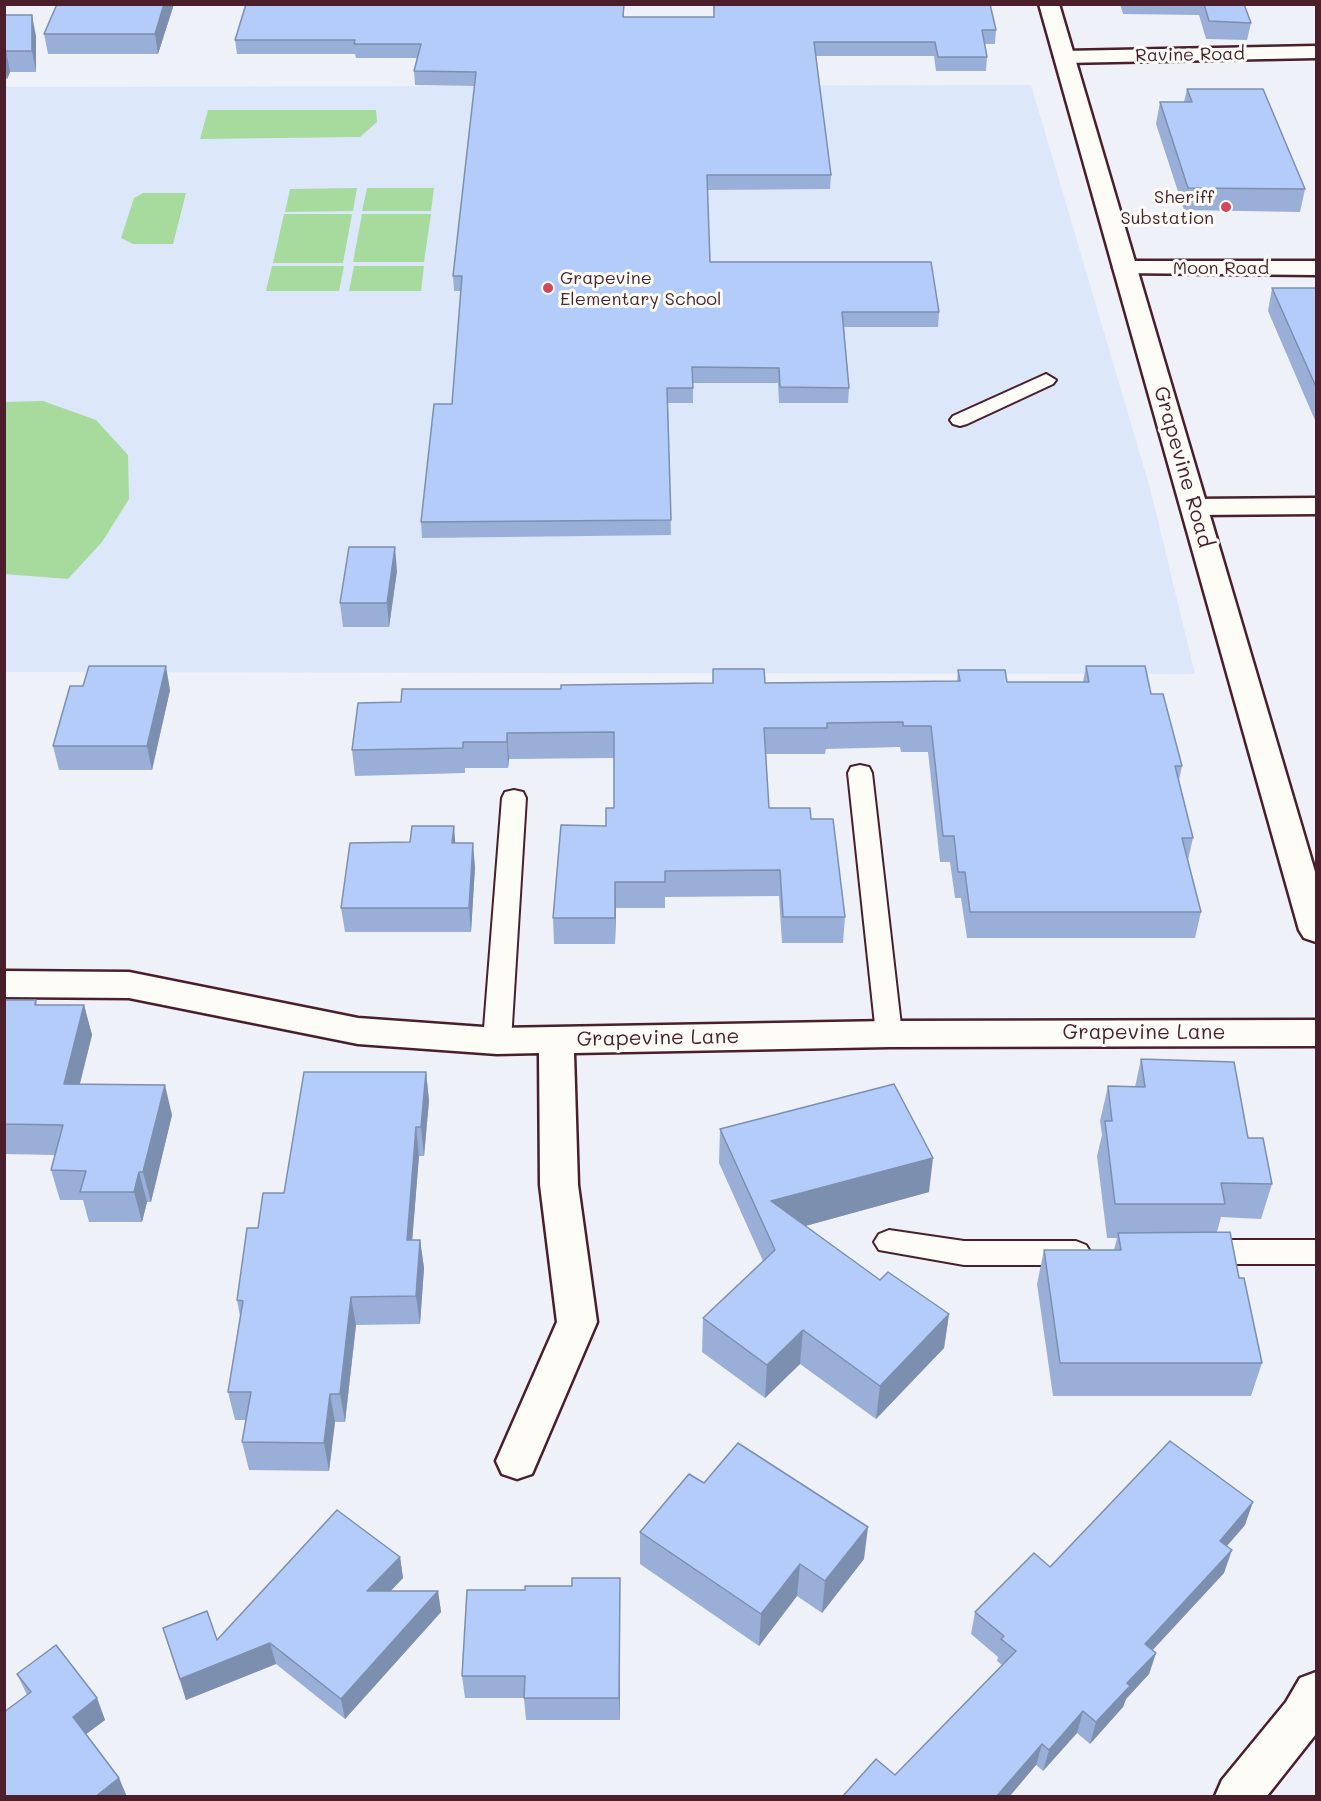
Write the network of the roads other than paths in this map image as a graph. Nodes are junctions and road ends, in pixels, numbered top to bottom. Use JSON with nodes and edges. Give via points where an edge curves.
{"nodes":[{"id":1,"x":1049,"y":4,"type":"edge"},
{"id":2,"x":1317,"y":52,"type":"edge"},
{"id":3,"x":1064,"y":57,"type":"junction"},
{"id":4,"x":1125,"y":268,"type":"junction"},
{"id":5,"x":1317,"y":268,"type":"edge"},
{"id":6,"x":1046,"y":380,"type":"dead end"},
{"id":7,"x":960,"y":420,"type":"dead end"},
{"id":8,"x":1317,"y":506,"type":"edge"},
{"id":9,"x":1195,"y":507,"type":"junction"},
{"id":10,"x":860,"y":774,"type":"dead end"},
{"id":11,"x":514,"y":798,"type":"dead end"},
{"id":12,"x":1317,"y":930,"type":"edge"},
{"id":13,"x":4,"y":984,"type":"edge"},
{"id":14,"x":1317,"y":1033,"type":"edge"},
{"id":15,"x":889,"y":1034,"type":"junction"},
{"id":16,"x":556,"y":1040,"type":"junction"},
{"id":17,"x":497,"y":1041,"type":"junction"},
{"id":18,"x":889,"y":1242,"type":"dead end"},
{"id":19,"x":1176,"y":1252,"type":"edge"},
{"id":20,"x":1317,"y":1252,"type":"edge"},
{"id":21,"x":1105,"y":1253,"type":"edge"},
{"id":22,"x":518,"y":1461,"type":"dead end"},
{"id":23,"x":1317,"y":1693,"type":"edge"},
{"id":24,"x":1238,"y":1797,"type":"edge"}],
"edges":[{"from":1,"to":3,"type":"street","name":"Grapevine Road"},
{"from":2,"to":3,"type":"street","name":"Ravine Road"},
{"from":3,"to":4,"type":"street","name":"Grapevine Road"},
{"from":4,"to":5,"type":"street","name":"Moon Road"},
{"from":4,"to":9,"type":"street","name":"Grapevine Road"},
{"from":6,"to":7,"type":"lane"},
{"from":8,"to":9,"type":"street"},
{"from":9,"to":12,"type":"street","name":"Grapevine Road"},
{"from":10,"to":15,"type":"lane"},
{"from":11,"to":17,"type":"lane"},
{"from":13,"to":17,"type":"street","name":"Grapevine Lane","via":[[129,985],[358,1031]]},
{"from":14,"to":15,"type":"street","name":"Grapevine Lane"},
{"from":15,"to":16,"type":"street","name":"Grapevine Lane"},
{"from":16,"to":17,"type":"street","name":"Grapevine Lane"},
{"from":16,"to":22,"type":"street","via":[[558,1185],[577,1322]]},
{"from":18,"to":21,"type":"lane","via":[[964,1253]]},
{"from":19,"to":20,"type":"lane"},
{"from":23,"to":24,"type":"street"}]}
